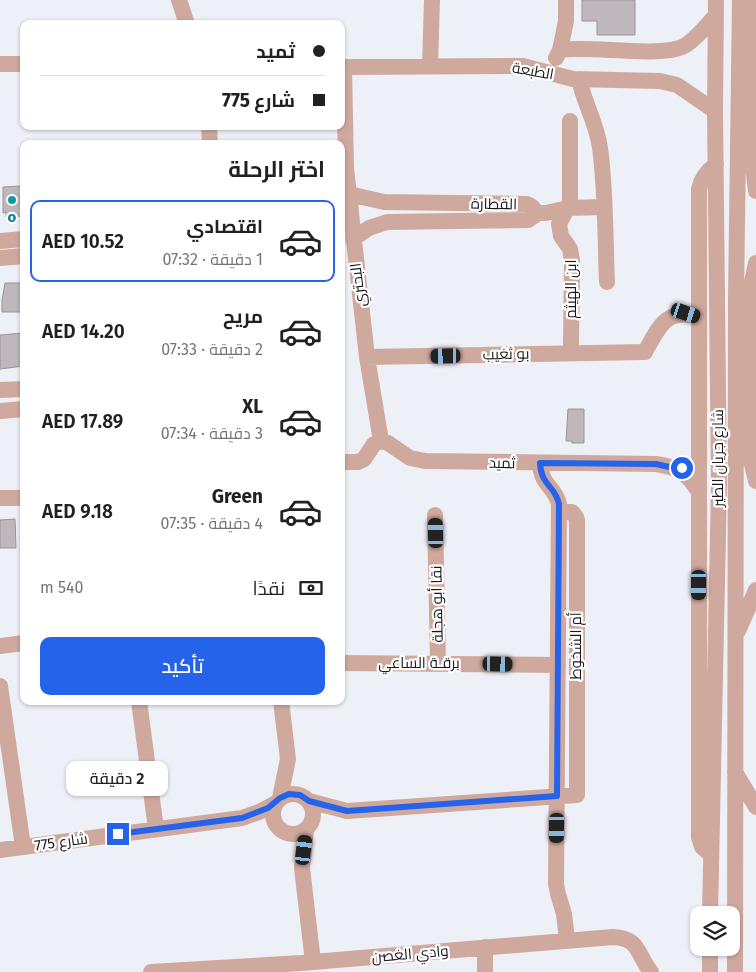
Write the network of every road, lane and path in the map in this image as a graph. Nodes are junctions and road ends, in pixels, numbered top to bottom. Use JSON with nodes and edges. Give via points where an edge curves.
{"nodes":[{"id":1,"x":179,"y":0,"type":"edge"},
{"id":2,"x":432,"y":0,"type":"edge"},
{"id":3,"x":566,"y":0,"type":"edge"},
{"id":4,"x":740,"y":0,"type":"edge"},
{"id":5,"x":754,"y":0,"type":"edge"},
{"id":6,"x":716,"y":7,"type":"edge"},
{"id":7,"x":186,"y":20,"type":"edge"},
{"id":8,"x":566,"y":21,"type":"junction"},
{"id":9,"x":582,"y":49,"type":"junction"},
{"id":10,"x":560,"y":50,"type":"junction"},
{"id":11,"x":0,"y":64,"type":"edge"},
{"id":12,"x":20,"y":64,"type":"edge"},
{"id":13,"x":430,"y":66,"type":"junction"},
{"id":14,"x":345,"y":67,"type":"edge"},
{"id":15,"x":716,"y":68,"type":"junction"},
{"id":16,"x":740,"y":69,"type":"junction"},
{"id":17,"x":557,"y":74,"type":"junction"},
{"id":18,"x":579,"y":79,"type":"junction"},
{"id":19,"x":715,"y":111,"type":"junction"},
{"id":20,"x":570,"y":121,"type":"dead end"},
{"id":21,"x":345,"y":152,"type":"edge"},
{"id":22,"x":716,"y":164,"type":"junction"},
{"id":23,"x":756,"y":192,"type":"edge"},
{"id":24,"x":349,"y":194,"type":"junction"},
{"id":25,"x":603,"y":207,"type":"junction"},
{"id":26,"x":568,"y":208,"type":"junction"},
{"id":27,"x":535,"y":213,"type":"junction"},
{"id":28,"x":20,"y":239,"type":"edge"},
{"id":29,"x":353,"y":239,"type":"junction"},
{"id":30,"x":0,"y":240,"type":"edge"},
{"id":31,"x":20,"y":256,"type":"edge"},
{"id":32,"x":0,"y":258,"type":"edge"},
{"id":33,"x":756,"y":263,"type":"edge"},
{"id":34,"x":607,"y":282,"type":"dead end"},
{"id":35,"x":699,"y":317,"type":"junction"},
{"id":36,"x":571,"y":344,"type":"dead end"},
{"id":37,"x":367,"y":357,"type":"junction"},
{"id":38,"x":753,"y":369,"type":"edge"},
{"id":39,"x":20,"y":389,"type":"edge"},
{"id":40,"x":0,"y":390,"type":"edge"},
{"id":41,"x":20,"y":409,"type":"edge"},
{"id":42,"x":0,"y":411,"type":"edge"},
{"id":43,"x":381,"y":442,"type":"junction"},
{"id":44,"x":699,"y":455,"type":"junction"},
{"id":45,"x":345,"y":462,"type":"edge"},
{"id":46,"x":540,"y":463,"type":"junction"},
{"id":47,"x":678,"y":469,"type":"junction"},
{"id":48,"x":756,"y":481,"type":"edge"},
{"id":49,"x":699,"y":492,"type":"junction"},
{"id":50,"x":0,"y":498,"type":"edge"},
{"id":51,"x":20,"y":498,"type":"edge"},
{"id":52,"x":559,"y":511,"type":"junction"},
{"id":53,"x":436,"y":515,"type":"dead end"},
{"id":54,"x":560,"y":544,"type":"junction"},
{"id":55,"x":577,"y":544,"type":"junction"},
{"id":56,"x":756,"y":590,"type":"edge"},
{"id":57,"x":558,"y":623,"type":"junction"},
{"id":58,"x":576,"y":623,"type":"junction"},
{"id":59,"x":734,"y":637,"type":"junction"},
{"id":60,"x":20,"y":644,"type":"edge"},
{"id":61,"x":0,"y":646,"type":"edge"},
{"id":62,"x":345,"y":663,"type":"edge"},
{"id":63,"x":438,"y":663,"type":"junction"},
{"id":64,"x":558,"y":665,"type":"junction"},
{"id":65,"x":0,"y":686,"type":"edge"},
{"id":66,"x":140,"y":705,"type":"edge"},
{"id":67,"x":281,"y":705,"type":"edge"},
{"id":68,"x":706,"y":716,"type":"junction"},
{"id":69,"x":288,"y":759,"type":"junction"},
{"id":70,"x":735,"y":772,"type":"junction"},
{"id":71,"x":557,"y":796,"type":"junction"},
{"id":72,"x":307,"y":799,"type":"junction"},
{"id":73,"x":278,"y":801,"type":"junction"},
{"id":74,"x":756,"y":808,"type":"edge"},
{"id":75,"x":347,"y":811,"type":"junction"},
{"id":76,"x":242,"y":818,"type":"junction"},
{"id":77,"x":308,"y":826,"type":"junction"},
{"id":78,"x":156,"y":829,"type":"junction"},
{"id":79,"x":281,"y":830,"type":"junction"},
{"id":80,"x":23,"y":847,"type":"junction"},
{"id":81,"x":0,"y":850,"type":"edge"},
{"id":82,"x":302,"y":868,"type":"junction"},
{"id":83,"x":710,"y":906,"type":"edge"},
{"id":84,"x":567,"y":940,"type":"junction"},
{"id":85,"x":485,"y":947,"type":"junction"},
{"id":86,"x":710,"y":956,"type":"edge"},
{"id":87,"x":313,"y":962,"type":"junction"},
{"id":88,"x":151,"y":972,"type":"edge"},
{"id":89,"x":485,"y":972,"type":"edge"},
{"id":90,"x":651,"y":972,"type":"edge"},
{"id":91,"x":710,"y":972,"type":"edge"},
{"id":92,"x":735,"y":972,"type":"edge"}],
"edges":[{"from":1,"to":7,"type":"street"},
{"from":2,"to":13,"type":"street"},
{"from":3,"to":8,"type":"street"},
{"from":4,"to":16,"type":"street","name":"شارع جريان الطير"},
{"from":5,"to":23,"type":"street","via":[[752,158]]},
{"from":6,"to":9,"type":"street","name":"الطبعة","via":[[693,40],[685,46],[649,51]]},
{"from":6,"to":15,"type":"street","name":"شارع جريان الطير"},
{"from":8,"to":9,"type":"street"},
{"from":8,"to":10,"type":"street"},
{"from":9,"to":10,"type":"street","name":"الطبعة"},
{"from":10,"to":17,"type":"street","via":[[555,60]]},
{"from":11,"to":12,"type":"street"},
{"from":13,"to":14,"type":"street","name":"الطبعة"},
{"from":13,"to":17,"type":"street","name":"الطبعة","via":[[522,66]]},
{"from":15,"to":16,"type":"street"},
{"from":15,"to":19,"type":"street","name":"شارع جريان الطير"},
{"from":16,"to":59,"type":"street","name":"شارع جريان الطير"},
{"from":17,"to":18,"type":"street","name":"الطبعة"},
{"from":18,"to":19,"type":"street","name":"الطبعة","via":[[668,82],[678,85]]},
{"from":18,"to":25,"type":"street","via":[[598,140]]},
{"from":19,"to":22,"type":"street","name":"شارع جريان الطير"},
{"from":20,"to":26,"type":"street","name":"ابن الهيثم"},
{"from":21,"to":24,"type":"street","name":"البحتري"},
{"from":22,"to":35,"type":"street","via":[[702,178],[699,189]]},
{"from":22,"to":68,"type":"street","name":"شارع جريان الطير","via":[[719,486]]},
{"from":24,"to":27,"type":"street","name":"القطارة","via":[[384,202],[527,204]]},
{"from":24,"to":29,"type":"street","name":"البحتري"},
{"from":25,"to":26,"type":"street"},
{"from":25,"to":34,"type":"street"},
{"from":26,"to":27,"type":"street"},
{"from":26,"to":36,"type":"street","name":"ابن الهيثم","via":[[559,224],[572,260]]},
{"from":27,"to":29,"type":"street","name":"القطارة","via":[[528,220],[387,222],[369,228]]},
{"from":28,"to":30,"type":"street"},
{"from":29,"to":37,"type":"street","name":"البحتري"},
{"from":31,"to":32,"type":"street"},
{"from":33,"to":38,"type":"street","name":"شارع جريان الطير","via":[[751,287]]},
{"from":35,"to":37,"type":"street","name":"بو ثغيب","via":[[686,313],[673,315],[663,323],[645,352]]},
{"from":35,"to":44,"type":"street"},
{"from":37,"to":43,"type":"street","name":"البحتري"},
{"from":38,"to":48,"type":"street","name":"شارع جريان الطير","via":[[750,456]]},
{"from":39,"to":40,"type":"street"},
{"from":41,"to":42,"type":"street"},
{"from":43,"to":45,"type":"street","via":[[374,444],[364,459]]},
{"from":43,"to":46,"type":"street","name":"ثميد","via":[[419,460]]},
{"from":44,"to":47,"type":"street","via":[[692,463]]},
{"from":44,"to":49,"type":"street"},
{"from":46,"to":47,"type":"street","name":"ثميد","via":[[656,464]]},
{"from":46,"to":52,"type":"street","name":"أم الشخوط","via":[[543,480],[558,499]]},
{"from":47,"to":49,"type":"street"},
{"from":49,"to":68,"type":"street"},
{"from":50,"to":51,"type":"street"},
{"from":52,"to":54,"type":"street","name":"أم الشخوط"},
{"from":52,"to":55,"type":"street","name":"أم الشخوط","via":[[572,512],[576,517]]},
{"from":53,"to":63,"type":"street","name":"نقا أبو هجلة"},
{"from":54,"to":55,"type":"street"},
{"from":54,"to":57,"type":"street","name":"أم الشخوط"},
{"from":55,"to":58,"type":"street","name":"أم الشخوط"},
{"from":56,"to":59,"type":"street","name":"شارع جريان الطير"},
{"from":57,"to":58,"type":"street"},
{"from":57,"to":64,"type":"street","name":"أم الشخوط"},
{"from":58,"to":71,"type":"street","name":"أم الشخوط","via":[[577,795]]},
{"from":59,"to":70,"type":"street","name":"شارع جريان الطير"},
{"from":60,"to":61,"type":"street"},
{"from":62,"to":63,"type":"street","name":"برقـة الساعي"},
{"from":63,"to":64,"type":"street","name":"برقـة الساعي"},
{"from":64,"to":71,"type":"street","name":"أم الشخوط"},
{"from":65,"to":80,"type":"street"},
{"from":66,"to":78,"type":"street"},
{"from":67,"to":69,"type":"street"},
{"from":68,"to":83,"type":"street","name":"شارع جريان الطير"},
{"from":69,"to":72,"type":"street"},
{"from":69,"to":73,"type":"street"},
{"from":70,"to":74,"type":"street"},
{"from":70,"to":92,"type":"street","name":"شارع جريان الطير"},
{"from":71,"to":75,"type":"street"},
{"from":71,"to":84,"type":"street","name":"أم الشخوط","via":[[556,884]]},
{"from":72,"to":73,"type":"street","via":[[289,794]]},
{"from":72,"to":75,"type":"street"},
{"from":72,"to":77,"type":"street","via":[[313,812]]},
{"from":73,"to":76,"type":"street","name":"شارع 775"},
{"from":73,"to":79,"type":"street","via":[[273,815]]},
{"from":75,"to":77,"type":"street"},
{"from":76,"to":78,"type":"street","name":"شارع 775"},
{"from":76,"to":79,"type":"street","name":"شارع 775"},
{"from":77,"to":79,"type":"street","via":[[294,834]]},
{"from":77,"to":82,"type":"street"},
{"from":78,"to":80,"type":"street","name":"شارع 775"},
{"from":79,"to":82,"type":"street"},
{"from":80,"to":81,"type":"street","name":"شارع 775"},
{"from":82,"to":87,"type":"street"},
{"from":84,"to":85,"type":"street","name":"وادي الغصن"},
{"from":84,"to":90,"type":"street","name":"وادي الغصن","via":[[624,938],[637,947]]},
{"from":85,"to":87,"type":"street","name":"وادي الغصن"},
{"from":85,"to":89,"type":"street"},
{"from":86,"to":91,"type":"street"},
{"from":87,"to":88,"type":"street","name":"وادي الغصن"}]}
